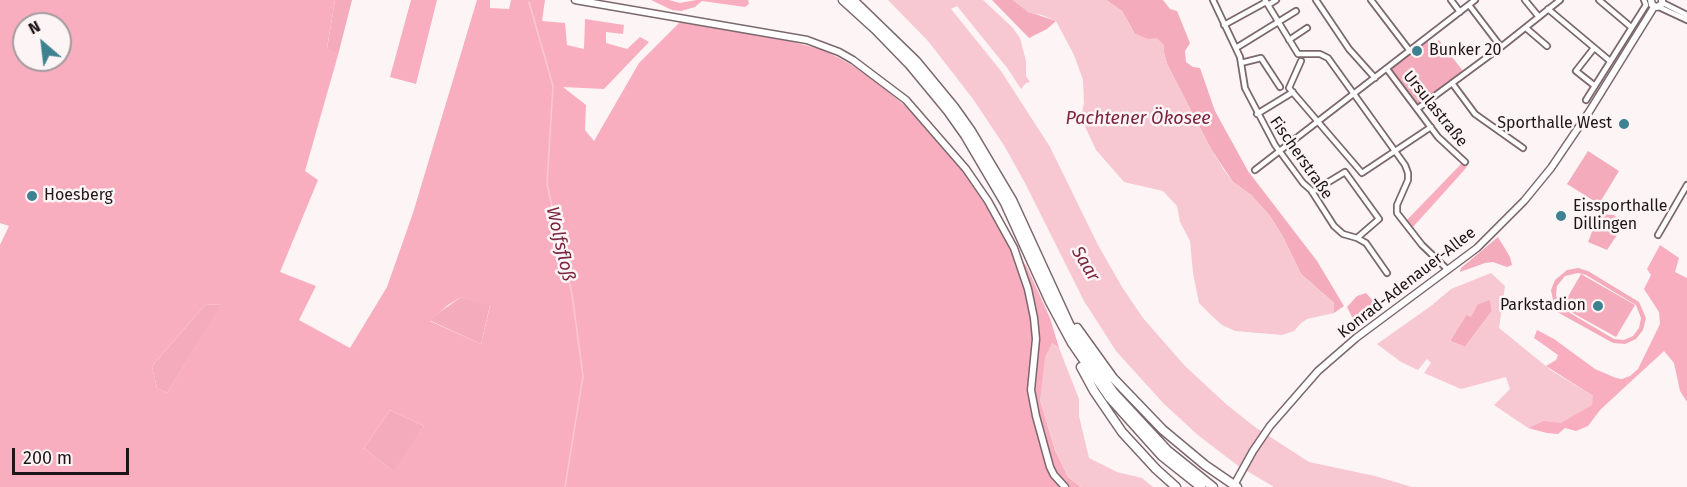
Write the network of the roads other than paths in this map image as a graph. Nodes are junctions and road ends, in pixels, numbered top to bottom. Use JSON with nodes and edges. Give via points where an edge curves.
{"nodes":[{"id":1,"x":575,"y":0,"type":"edge"},
{"id":2,"x":843,"y":0,"type":"edge"},
{"id":3,"x":853,"y":0,"type":"edge"},
{"id":4,"x":1213,"y":0,"type":"edge"},
{"id":5,"x":1276,"y":0,"type":"edge"},
{"id":6,"x":1316,"y":0,"type":"edge"},
{"id":7,"x":1371,"y":0,"type":"edge"},
{"id":8,"x":1451,"y":0,"type":"edge"},
{"id":9,"x":1475,"y":0,"type":"edge"},
{"id":10,"x":1525,"y":0,"type":"edge"},
{"id":11,"x":1560,"y":0,"type":"edge"},
{"id":12,"x":1599,"y":0,"type":"edge"},
{"id":13,"x":1644,"y":0,"type":"edge"},
{"id":14,"x":1266,"y":2,"type":"edge"},
{"id":15,"x":1658,"y":3,"type":"edge"},
{"id":16,"x":1469,"y":5,"type":"junction"},
{"id":17,"x":1548,"y":9,"type":"junction"},
{"id":18,"x":1296,"y":11,"type":"dead end"},
{"id":19,"x":1460,"y":12,"type":"junction"},
{"id":20,"x":1687,"y":15,"type":"edge"},
{"id":21,"x":1539,"y":17,"type":"junction"},
{"id":22,"x":1687,"y":20,"type":"edge"},
{"id":23,"x":1278,"y":22,"type":"junction"},
{"id":24,"x":1224,"y":25,"type":"junction"},
{"id":25,"x":1631,"y":27,"type":"junction"},
{"id":26,"x":1307,"y":28,"type":"dead end"},
{"id":27,"x":1526,"y":28,"type":"junction"},
{"id":28,"x":1289,"y":40,"type":"junction"},
{"id":29,"x":1547,"y":46,"type":"dead end"},
{"id":30,"x":1501,"y":47,"type":"junction"},
{"id":31,"x":1236,"y":48,"type":"junction"},
{"id":32,"x":1594,"y":48,"type":"junction"},
{"id":33,"x":1410,"y":51,"type":"junction"},
{"id":34,"x":1301,"y":61,"type":"dead end"},
{"id":35,"x":1610,"y":61,"type":"junction"},
{"id":36,"x":1241,"y":63,"type":"junction"},
{"id":37,"x":1387,"y":69,"type":"junction"},
{"id":38,"x":1375,"y":78,"type":"junction"},
{"id":39,"x":1452,"y":83,"type":"junction"},
{"id":40,"x":1595,"y":86,"type":"junction"},
{"id":41,"x":1280,"y":87,"type":"dead end"},
{"id":42,"x":1293,"y":92,"type":"junction"},
{"id":43,"x":1354,"y":94,"type":"junction"},
{"id":44,"x":1586,"y":100,"type":"dead end"},
{"id":45,"x":1417,"y":109,"type":"junction"},
{"id":46,"x":1257,"y":114,"type":"junction"},
{"id":47,"x":1318,"y":122,"type":"junction"},
{"id":48,"x":1431,"y":127,"type":"junction"},
{"id":49,"x":1523,"y":148,"type":"dead end"},
{"id":50,"x":1280,"y":152,"type":"junction"},
{"id":51,"x":1396,"y":152,"type":"junction"},
{"id":52,"x":1465,"y":162,"type":"dead end"},
{"id":53,"x":1255,"y":170,"type":"dead end"},
{"id":54,"x":1687,"y":185,"type":"edge"},
{"id":55,"x":1312,"y":192,"type":"junction"},
{"id":56,"x":1658,"y":235,"type":"dead end"},
{"id":57,"x":1357,"y":238,"type":"junction"},
{"id":58,"x":1448,"y":271,"type":"junction"},
{"id":59,"x":1387,"y":273,"type":"dead end"},
{"id":60,"x":1058,"y":301,"type":"junction"},
{"id":61,"x":1057,"y":315,"type":"junction"},
{"id":62,"x":1235,"y":485,"type":"edge"},
{"id":63,"x":1065,"y":487,"type":"edge"},
{"id":64,"x":1176,"y":487,"type":"edge"},
{"id":65,"x":1201,"y":487,"type":"edge"},
{"id":66,"x":1214,"y":487,"type":"edge"}],
"edges":[{"from":1,"to":63,"type":"main road","via":[[807,40],[853,60],[906,100],[966,169],[1014,248],[1034,318],[1031,390],[1036,416],[1050,467]]},
{"from":2,"to":61,"type":"highway","via":[[910,65],[965,135],[1005,203]]},
{"from":3,"to":60,"type":"highway","via":[[916,61],[971,131],[1012,200]]},
{"from":4,"to":24,"type":"street","name":"Fischerstraße"},
{"from":5,"to":14,"type":"street"},
{"from":6,"to":38,"type":"street","via":[[1345,44]]},
{"from":7,"to":33,"type":"street"},
{"from":8,"to":19,"type":"street"},
{"from":9,"to":16,"type":"street"},
{"from":10,"to":21,"type":"street"},
{"from":11,"to":17,"type":"street"},
{"from":12,"to":25,"type":"street"},
{"from":13,"to":25,"type":"street","via":[[1646,5]]},
{"from":14,"to":23,"type":"street"},
{"from":14,"to":24,"type":"street"},
{"from":15,"to":20,"type":"street"},
{"from":15,"to":22,"type":"street"},
{"from":15,"to":58,"type":"main road","name":"Konrad-Adenauer-Allee","via":[[1551,168],[1503,222]]},
{"from":16,"to":19,"type":"street"},
{"from":16,"to":30,"type":"street"},
{"from":17,"to":21,"type":"street"},
{"from":17,"to":32,"type":"street"},
{"from":18,"to":23,"type":"street"},
{"from":19,"to":33,"type":"street"},
{"from":21,"to":27,"type":"street"},
{"from":23,"to":28,"type":"street"},
{"from":23,"to":31,"type":"street"},
{"from":24,"to":31,"type":"street","name":"Fischerstraße"},
{"from":25,"to":35,"type":"street"},
{"from":26,"to":28,"type":"street"},
{"from":27,"to":29,"type":"street"},
{"from":27,"to":30,"type":"street"},
{"from":28,"to":43,"type":"street","via":[[1301,55],[1324,55]]},
{"from":30,"to":39,"type":"street"},
{"from":31,"to":36,"type":"street","name":"Fischerstraße"},
{"from":32,"to":35,"type":"street"},
{"from":32,"to":40,"type":"street","via":[[1576,71]]},
{"from":33,"to":37,"type":"street"},
{"from":34,"to":42,"type":"street","via":[[1289,86]]},
{"from":35,"to":40,"type":"street"},
{"from":36,"to":41,"type":"street","via":[[1260,58]]},
{"from":36,"to":46,"type":"street","name":"Fischerstraße","via":[[1245,88]]},
{"from":37,"to":38,"type":"street"},
{"from":37,"to":45,"type":"street","name":"Ursulastraße"},
{"from":38,"to":43,"type":"street"},
{"from":39,"to":45,"type":"street"},
{"from":39,"to":49,"type":"street","via":[[1479,117]]},
{"from":40,"to":44,"type":"street"},
{"from":42,"to":46,"type":"street"},
{"from":42,"to":47,"type":"street"},
{"from":43,"to":47,"type":"street"},
{"from":43,"to":51,"type":"street"},
{"from":45,"to":48,"type":"street","name":"Ursulastraße"},
{"from":46,"to":50,"type":"street","name":"Fischerstraße"},
{"from":47,"to":50,"type":"street"},
{"from":47,"to":51,"type":"street","via":[[1363,173]]},
{"from":48,"to":51,"type":"street"},
{"from":48,"to":52,"type":"street","name":"Ursulastraße"},
{"from":50,"to":53,"type":"street"},
{"from":50,"to":55,"type":"street","name":"Fischerstraße"},
{"from":51,"to":58,"type":"street","via":[[1409,177],[1397,213]]},
{"from":54,"to":56,"type":"street"},
{"from":55,"to":57,"type":"street","name":"Fischerstraße","via":[[1338,230]]},
{"from":55,"to":57,"type":"street","via":[[1345,172],[1379,219]]},
{"from":57,"to":59,"type":"street","name":"Fischerstraße","via":[[1366,243]]},
{"from":58,"to":62,"type":"main road","name":"Konrad-Adenauer-Allee","via":[[1323,366],[1270,426]]},
{"from":60,"to":62,"type":"highway","via":[[1144,412],[1185,449]]},
{"from":60,"to":66,"type":"highway","via":[[1087,355],[1125,407],[1167,450]]},
{"from":61,"to":64,"type":"highway","via":[[1081,368],[1107,411],[1140,452]]},
{"from":61,"to":65,"type":"highway","via":[[1081,359],[1126,418],[1162,456]]}]}
